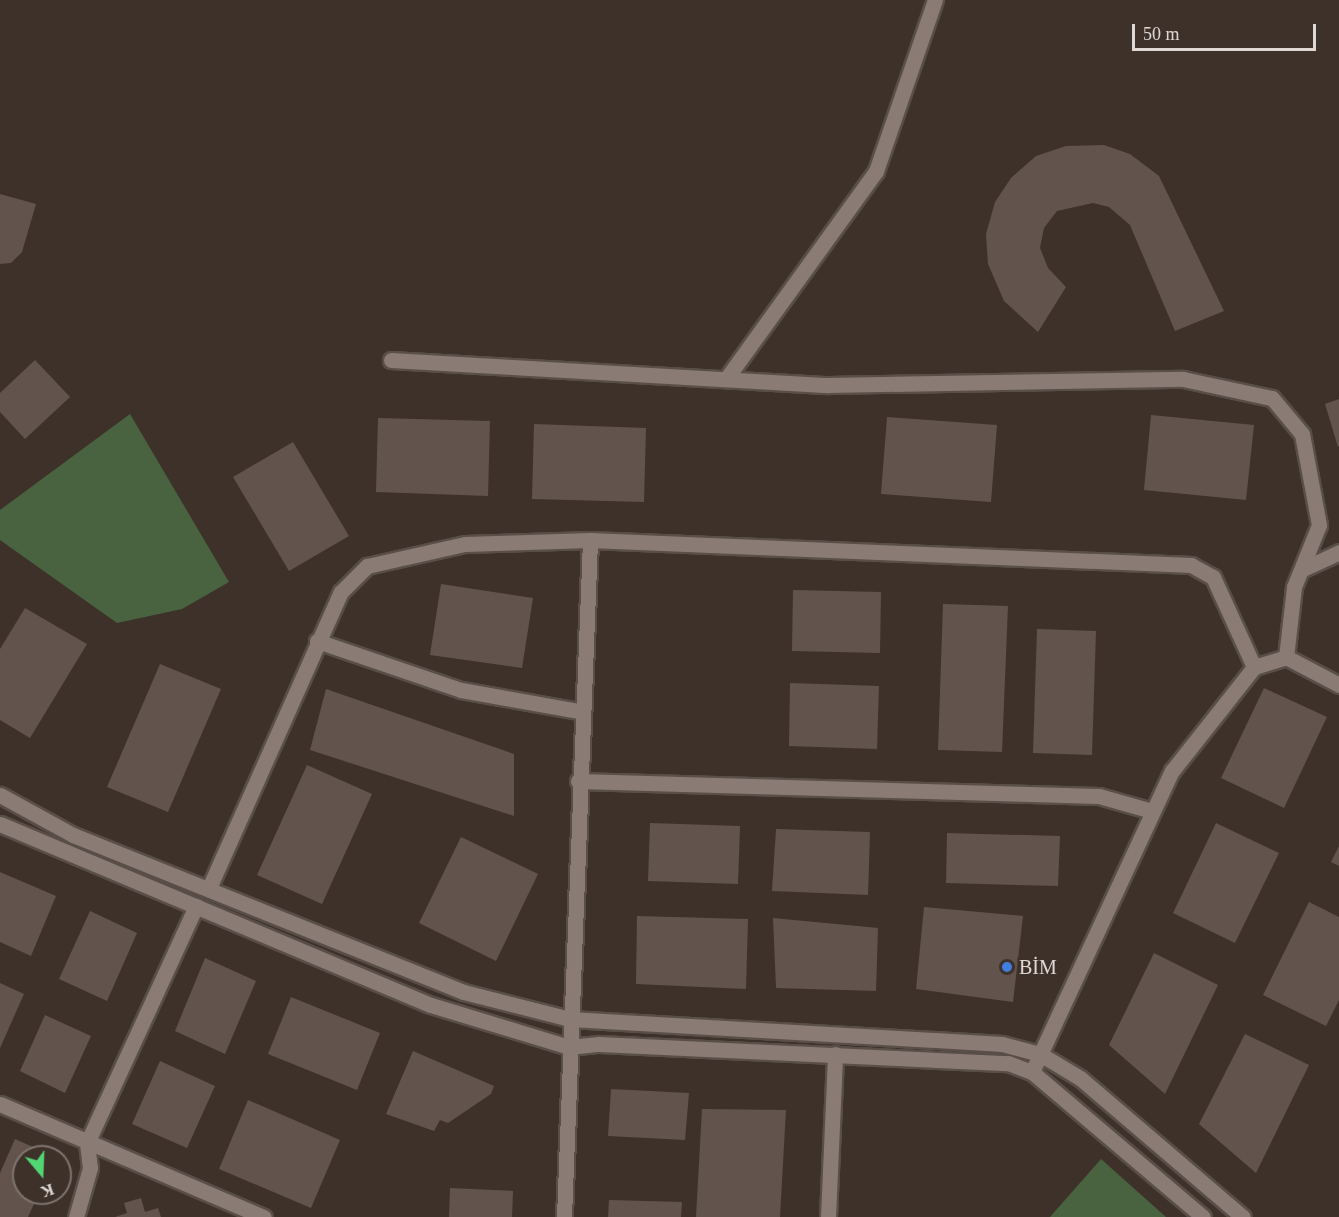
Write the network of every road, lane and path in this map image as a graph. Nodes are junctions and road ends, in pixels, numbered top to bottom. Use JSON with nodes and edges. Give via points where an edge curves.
{"nodes":[{"id":1,"x":935,"y":0,"type":"edge"},
{"id":2,"x":391,"y":360,"type":"dead end"},
{"id":3,"x":726,"y":379,"type":"junction"},
{"id":4,"x":590,"y":540,"type":"junction"},
{"id":5,"x":1339,"y":552,"type":"edge"},
{"id":6,"x":1303,"y":569,"type":"junction"},
{"id":7,"x":317,"y":641,"type":"junction"},
{"id":8,"x":1286,"y":657,"type":"junction"},
{"id":9,"x":1254,"y":667,"type":"junction"},
{"id":10,"x":1339,"y":685,"type":"edge"},
{"id":11,"x":579,"y":711,"type":"junction"},
{"id":12,"x":578,"y":781,"type":"junction"},
{"id":13,"x":0,"y":795,"type":"edge"},
{"id":14,"x":1152,"y":812,"type":"junction"},
{"id":15,"x":0,"y":824,"type":"edge"},
{"id":16,"x":209,"y":888,"type":"junction"},
{"id":17,"x":196,"y":906,"type":"junction"},
{"id":18,"x":570,"y":1019,"type":"junction"},
{"id":19,"x":568,"y":1047,"type":"junction"},
{"id":20,"x":835,"y":1054,"type":"junction"},
{"id":21,"x":1040,"y":1054,"type":"junction"},
{"id":22,"x":1032,"y":1072,"type":"junction"},
{"id":23,"x":0,"y":1104,"type":"edge"},
{"id":24,"x":87,"y":1143,"type":"junction"},
{"id":25,"x":76,"y":1217,"type":"edge"},
{"id":26,"x":264,"y":1217,"type":"edge"},
{"id":27,"x":564,"y":1217,"type":"edge"},
{"id":28,"x":828,"y":1217,"type":"edge"},
{"id":29,"x":1203,"y":1217,"type":"edge"},
{"id":30,"x":1243,"y":1217,"type":"edge"}],
"edges":[{"from":1,"to":3,"type":"street","via":[[876,171]]},
{"from":2,"to":3,"type":"street"},
{"from":3,"to":6,"type":"street","via":[[828,385],[1183,379],[1272,398],[1302,434],[1319,525]]},
{"from":4,"to":7,"type":"street","via":[[465,544],[367,566],[341,592]]},
{"from":4,"to":9,"type":"street","via":[[1191,566],[1213,577]]},
{"from":4,"to":11,"type":"street"},
{"from":5,"to":6,"type":"street"},
{"from":6,"to":8,"type":"street","via":[[1294,587]]},
{"from":7,"to":11,"type":"street","via":[[461,690]]},
{"from":7,"to":16,"type":"street"},
{"from":8,"to":9,"type":"street"},
{"from":8,"to":10,"type":"street"},
{"from":9,"to":14,"type":"street","via":[[1172,771]]},
{"from":11,"to":12,"type":"street"},
{"from":12,"to":14,"type":"street","via":[[1099,796]]},
{"from":12,"to":18,"type":"street"},
{"from":13,"to":16,"type":"street","via":[[73,835]]},
{"from":14,"to":21,"type":"street"},
{"from":15,"to":17,"type":"street"},
{"from":16,"to":18,"type":"street","via":[[464,992]]},
{"from":17,"to":19,"type":"street","via":[[431,1005]]},
{"from":17,"to":24,"type":"street"},
{"from":18,"to":19,"type":"street"},
{"from":18,"to":21,"type":"street","via":[[1002,1044]]},
{"from":19,"to":20,"type":"street"},
{"from":19,"to":27,"type":"street"},
{"from":20,"to":22,"type":"street","via":[[1008,1063]]},
{"from":20,"to":28,"type":"street"},
{"from":21,"to":22,"type":"street"},
{"from":21,"to":30,"type":"street","via":[[1080,1078]]},
{"from":22,"to":29,"type":"street"},
{"from":23,"to":24,"type":"street"},
{"from":24,"to":25,"type":"street","via":[[90,1168]]},
{"from":24,"to":26,"type":"street"}]}
